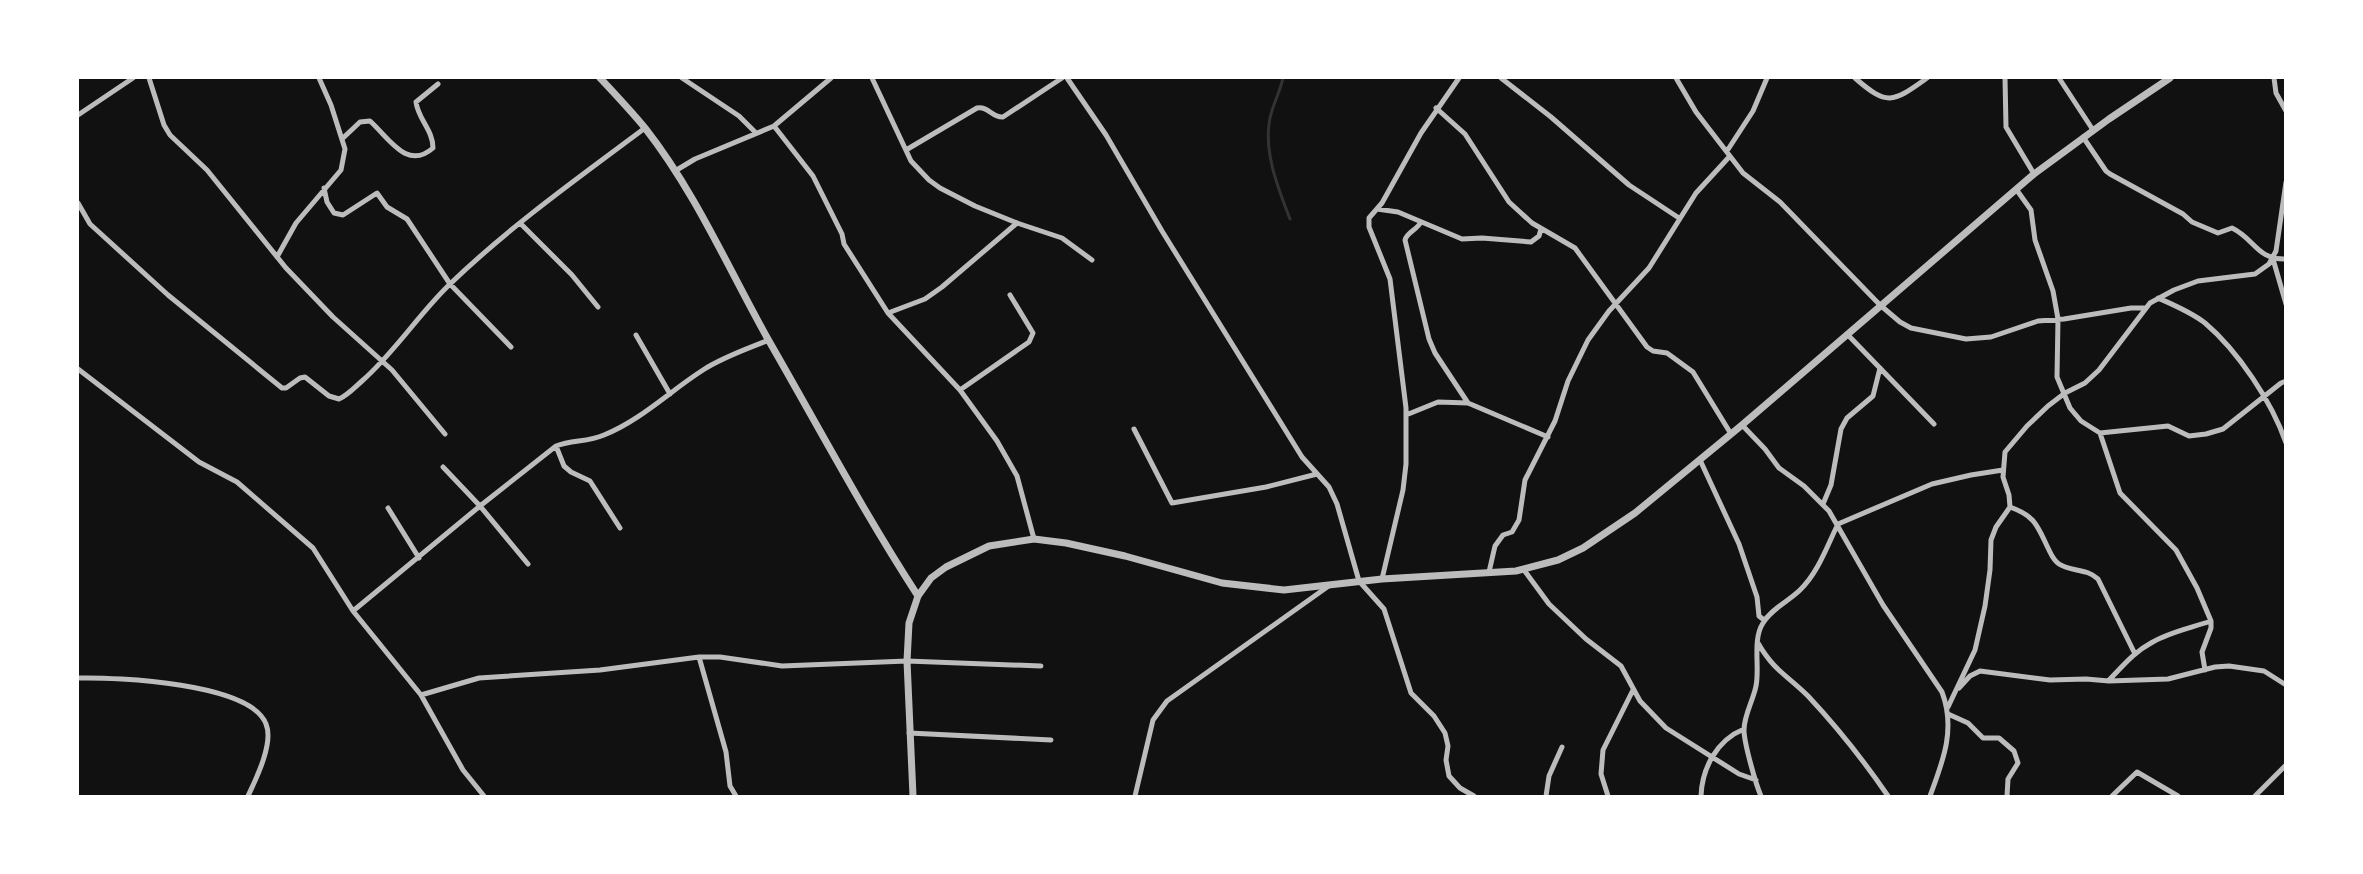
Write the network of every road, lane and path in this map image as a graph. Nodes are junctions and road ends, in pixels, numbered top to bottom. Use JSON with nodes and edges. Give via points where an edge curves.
{"nodes":[{"id":1,"x":133,"y":78,"type":"edge"},
{"id":2,"x":149,"y":78,"type":"edge"},
{"id":3,"x":318,"y":78,"type":"edge"},
{"id":4,"x":600,"y":78,"type":"edge"},
{"id":5,"x":682,"y":78,"type":"edge"},
{"id":6,"x":830,"y":78,"type":"edge"},
{"id":7,"x":872,"y":78,"type":"edge"},
{"id":8,"x":1062,"y":78,"type":"edge"},
{"id":9,"x":1067,"y":78,"type":"edge"},
{"id":10,"x":1459,"y":78,"type":"edge"},
{"id":11,"x":1501,"y":78,"type":"edge"},
{"id":12,"x":1676,"y":78,"type":"edge"},
{"id":13,"x":1768,"y":78,"type":"edge"},
{"id":14,"x":1854,"y":78,"type":"edge"},
{"id":15,"x":1927,"y":78,"type":"edge"},
{"id":16,"x":2005,"y":78,"type":"edge"},
{"id":17,"x":2059,"y":78,"type":"edge"},
{"id":18,"x":2170,"y":78,"type":"edge"},
{"id":19,"x":2274,"y":78,"type":"edge"},
{"id":20,"x":438,"y":84,"type":"dead end"},
{"id":21,"x":1436,"y":108,"type":"junction"},
{"id":22,"x":2286,"y":111,"type":"edge"},
{"id":23,"x":78,"y":115,"type":"edge"},
{"id":24,"x":774,"y":126,"type":"junction"},
{"id":25,"x":645,"y":128,"type":"junction"},
{"id":26,"x":2093,"y":130,"type":"junction"},
{"id":27,"x":755,"y":132,"type":"junction"},
{"id":28,"x":2083,"y":137,"type":"junction"},
{"id":29,"x":342,"y":139,"type":"junction"},
{"id":30,"x":906,"y":150,"type":"junction"},
{"id":31,"x":1728,"y":153,"type":"junction"},
{"id":32,"x":675,"y":171,"type":"junction"},
{"id":33,"x":2034,"y":174,"type":"junction"},
{"id":34,"x":2286,"y":182,"type":"edge"},
{"id":35,"x":324,"y":188,"type":"junction"},
{"id":36,"x":2016,"y":189,"type":"junction"},
{"id":37,"x":78,"y":203,"type":"edge"},
{"id":38,"x":1377,"y":209,"type":"junction"},
{"id":39,"x":1679,"y":218,"type":"junction"},
{"id":40,"x":1421,"y":222,"type":"junction"},
{"id":41,"x":1017,"y":223,"type":"junction"},
{"id":42,"x":521,"y":224,"type":"junction"},
{"id":43,"x":1541,"y":229,"type":"junction"},
{"id":44,"x":277,"y":257,"type":"junction"},
{"id":45,"x":2273,"y":259,"type":"junction"},
{"id":46,"x":2286,"y":259,"type":"edge"},
{"id":47,"x":1092,"y":260,"type":"dead end"},
{"id":48,"x":450,"y":284,"type":"junction"},
{"id":49,"x":1010,"y":295,"type":"dead end"},
{"id":50,"x":2158,"y":298,"type":"junction"},
{"id":51,"x":2285,"y":302,"type":"edge"},
{"id":52,"x":1616,"y":303,"type":"junction"},
{"id":53,"x":1880,"y":305,"type":"junction"},
{"id":54,"x":598,"y":307,"type":"dead end"},
{"id":55,"x":2145,"y":308,"type":"junction"},
{"id":56,"x":888,"y":313,"type":"junction"},
{"id":57,"x":2058,"y":319,"type":"junction"},
{"id":58,"x":1847,"y":334,"type":"junction"},
{"id":59,"x":636,"y":335,"type":"dead end"},
{"id":60,"x":769,"y":340,"type":"junction"},
{"id":61,"x":511,"y":347,"type":"dead end"},
{"id":62,"x":383,"y":361,"type":"junction"},
{"id":63,"x":1880,"y":368,"type":"junction"},
{"id":64,"x":78,"y":369,"type":"edge"},
{"id":65,"x":2286,"y":381,"type":"edge"},
{"id":66,"x":960,"y":390,"type":"junction"},
{"id":67,"x":2065,"y":393,"type":"junction"},
{"id":68,"x":670,"y":394,"type":"junction"},
{"id":69,"x":2263,"y":396,"type":"junction"},
{"id":70,"x":1468,"y":403,"type":"junction"},
{"id":71,"x":1406,"y":415,"type":"junction"},
{"id":72,"x":1934,"y":424,"type":"dead end"},
{"id":73,"x":1742,"y":425,"type":"junction"},
{"id":74,"x":1134,"y":429,"type":"dead end"},
{"id":75,"x":2100,"y":433,"type":"junction"},
{"id":76,"x":445,"y":434,"type":"dead end"},
{"id":77,"x":1731,"y":434,"type":"junction"},
{"id":78,"x":1548,"y":436,"type":"junction"},
{"id":79,"x":2286,"y":443,"type":"edge"},
{"id":80,"x":556,"y":446,"type":"junction"},
{"id":81,"x":1700,"y":460,"type":"junction"},
{"id":82,"x":443,"y":467,"type":"dead end"},
{"id":83,"x":2003,"y":470,"type":"junction"},
{"id":84,"x":1318,"y":474,"type":"junction"},
{"id":85,"x":1823,"y":504,"type":"junction"},
{"id":86,"x":480,"y":506,"type":"junction"},
{"id":87,"x":2010,"y":507,"type":"junction"},
{"id":88,"x":388,"y":508,"type":"dead end"},
{"id":89,"x":1838,"y":524,"type":"junction"},
{"id":90,"x":620,"y":528,"type":"dead end"},
{"id":91,"x":1034,"y":540,"type":"junction"},
{"id":92,"x":419,"y":558,"type":"junction"},
{"id":93,"x":528,"y":564,"type":"dead end"},
{"id":94,"x":1524,"y":570,"type":"junction"},
{"id":95,"x":1489,"y":572,"type":"junction"},
{"id":96,"x":1382,"y":579,"type":"junction"},
{"id":97,"x":1359,"y":581,"type":"junction"},
{"id":98,"x":1333,"y":584,"type":"junction"},
{"id":99,"x":918,"y":596,"type":"junction"},
{"id":100,"x":353,"y":611,"type":"junction"},
{"id":101,"x":1764,"y":620,"type":"junction"},
{"id":102,"x":2211,"y":621,"type":"junction"},
{"id":103,"x":1758,"y":642,"type":"junction"},
{"id":104,"x":2135,"y":654,"type":"junction"},
{"id":105,"x":699,"y":656,"type":"junction"},
{"id":106,"x":906,"y":661,"type":"junction"},
{"id":107,"x":1042,"y":666,"type":"dead end"},
{"id":108,"x":2205,"y":670,"type":"junction"},
{"id":109,"x":78,"y":678,"type":"edge"},
{"id":110,"x":2109,"y":681,"type":"junction"},
{"id":111,"x":2286,"y":685,"type":"edge"},
{"id":112,"x":1633,"y":690,"type":"junction"},
{"id":113,"x":421,"y":695,"type":"junction"},
{"id":114,"x":1952,"y":697,"type":"junction"},
{"id":115,"x":1948,"y":707,"type":"junction"},
{"id":116,"x":1948,"y":714,"type":"junction"},
{"id":117,"x":1744,"y":729,"type":"junction"},
{"id":118,"x":910,"y":733,"type":"junction"},
{"id":119,"x":1051,"y":740,"type":"dead end"},
{"id":120,"x":1562,"y":747,"type":"dead end"},
{"id":121,"x":1712,"y":757,"type":"junction"},
{"id":122,"x":2286,"y":765,"type":"edge"},
{"id":123,"x":1756,"y":780,"type":"junction"},
{"id":124,"x":248,"y":796,"type":"edge"},
{"id":125,"x":484,"y":796,"type":"edge"},
{"id":126,"x":736,"y":796,"type":"edge"},
{"id":127,"x":913,"y":796,"type":"edge"},
{"id":128,"x":1135,"y":796,"type":"edge"},
{"id":129,"x":1474,"y":796,"type":"edge"},
{"id":130,"x":1546,"y":796,"type":"edge"},
{"id":131,"x":1608,"y":796,"type":"edge"},
{"id":132,"x":1701,"y":796,"type":"edge"},
{"id":133,"x":1761,"y":796,"type":"edge"},
{"id":134,"x":1888,"y":796,"type":"edge"},
{"id":135,"x":1930,"y":796,"type":"edge"},
{"id":136,"x":2007,"y":796,"type":"edge"},
{"id":137,"x":2112,"y":796,"type":"edge"},
{"id":138,"x":2178,"y":796,"type":"edge"},
{"id":139,"x":2255,"y":796,"type":"edge"}],
"edges":[{"from":1,"to":23,"type":"street"},
{"from":2,"to":44,"type":"street","via":[[170,135],[207,170]]},
{"from":3,"to":29,"type":"street"},
{"from":4,"to":25,"type":"street"},
{"from":5,"to":27,"type":"street","via":[[739,116]]},
{"from":6,"to":24,"type":"street"},
{"from":7,"to":30,"type":"street"},
{"from":8,"to":30,"type":"street","via":[[1003,117],[977,108]]},
{"from":9,"to":84,"type":"street","via":[[1106,134],[1302,457]]},
{"from":10,"to":21,"type":"street"},
{"from":11,"to":39,"type":"street","via":[[1552,116],[1629,185]]},
{"from":12,"to":31,"type":"street","via":[[1696,112]]},
{"from":13,"to":31,"type":"street"},
{"from":14,"to":15,"type":"street","via":[[1876,96],[1890,98],[1901,96]]},
{"from":16,"to":33,"type":"street","via":[[2006,128]]},
{"from":17,"to":26,"type":"street"},
{"from":18,"to":26,"type":"street"},
{"from":19,"to":22,"type":"street","via":[[2276,93]]},
{"from":20,"to":29,"type":"street","via":[[416,102],[417,111],[433,140],[433,148],[425,155],[413,158],[399,150],[370,121],[360,122]]},
{"from":21,"to":38,"type":"street"},
{"from":21,"to":43,"type":"street","via":[[1465,134],[1509,202]]},
{"from":24,"to":27,"type":"street"},
{"from":24,"to":56,"type":"street","via":[[813,176],[844,244]]},
{"from":25,"to":32,"type":"street"},
{"from":25,"to":42,"type":"street"},
{"from":26,"to":28,"type":"street"},
{"from":27,"to":32,"type":"street"},
{"from":28,"to":33,"type":"street"},
{"from":28,"to":45,"type":"street","via":[[2110,174],[2192,222],[2218,233],[2232,228],[2240,232],[2259,251]]},
{"from":29,"to":35,"type":"street","via":[[345,149],[341,170]]},
{"from":30,"to":41,"type":"street","via":[[919,172],[940,188]]},
{"from":31,"to":39,"type":"street"},
{"from":31,"to":53,"type":"street","via":[[1743,173],[1780,202]]},
{"from":32,"to":60,"type":"street"},
{"from":33,"to":36,"type":"street"},
{"from":34,"to":45,"type":"street"},
{"from":35,"to":44,"type":"street","via":[[296,223]]},
{"from":35,"to":48,"type":"street","via":[[334,213],[343,215],[377,193],[387,207],[407,219]]},
{"from":36,"to":53,"type":"street"},
{"from":36,"to":57,"type":"street","via":[[2032,210],[2035,240]]},
{"from":37,"to":62,"type":"street","via":[[90,224],[282,388],[304,377],[329,396],[339,399]]},
{"from":38,"to":40,"type":"street","via":[[1398,212]]},
{"from":38,"to":71,"type":"street","via":[[1369,218],[1369,227],[1390,279]]},
{"from":39,"to":52,"type":"street","via":[[1649,268]]},
{"from":40,"to":43,"type":"street","via":[[1462,239],[1531,242],[1536,240]]},
{"from":40,"to":70,"type":"street","via":[[1405,240],[1429,339]]},
{"from":41,"to":47,"type":"street","via":[[1062,238]]},
{"from":41,"to":56,"type":"street","via":[[925,299]]},
{"from":42,"to":48,"type":"street"},
{"from":42,"to":54,"type":"street","via":[[572,275]]},
{"from":43,"to":52,"type":"street","via":[[1576,248]]},
{"from":44,"to":62,"type":"street","via":[[333,316]]},
{"from":45,"to":46,"type":"street"},
{"from":45,"to":50,"type":"street","via":[[2255,274],[2210,278]]},
{"from":45,"to":51,"type":"street"},
{"from":48,"to":61,"type":"street"},
{"from":48,"to":62,"type":"street"},
{"from":49,"to":66,"type":"street","via":[[1033,333],[1028,342]]},
{"from":50,"to":55,"type":"street"},
{"from":50,"to":69,"type":"street","via":[[2205,324],[2249,373]]},
{"from":52,"to":77,"type":"street","via":[[1647,347],[1667,353],[1696,376]]},
{"from":52,"to":78,"type":"street","via":[[1588,340],[1568,381]]},
{"from":53,"to":57,"type":"street","via":[[1911,328],[1966,339],[1991,337]]},
{"from":53,"to":58,"type":"street"},
{"from":55,"to":57,"type":"street"},
{"from":55,"to":67,"type":"street","via":[[2099,370],[2085,383]]},
{"from":56,"to":66,"type":"street"},
{"from":57,"to":67,"type":"street","via":[[2057,372]]},
{"from":58,"to":63,"type":"street"},
{"from":58,"to":73,"type":"street"},
{"from":59,"to":68,"type":"street"},
{"from":60,"to":68,"type":"street","via":[[719,360]]},
{"from":60,"to":99,"type":"street","via":[[883,543]]},
{"from":62,"to":76,"type":"street"},
{"from":63,"to":72,"type":"street"},
{"from":63,"to":85,"type":"street","via":[[1873,396],[1847,418],[1841,429],[1831,485]]},
{"from":64,"to":100,"type":"street","via":[[187,454],[237,482],[268,508],[313,548]]},
{"from":65,"to":69,"type":"street"},
{"from":66,"to":91,"type":"street","via":[[998,441],[1017,476]]},
{"from":67,"to":75,"type":"street","via":[[2070,408],[2081,421]]},
{"from":67,"to":83,"type":"street","via":[[2013,441],[2004,456]]},
{"from":68,"to":80,"type":"street","via":[[640,416],[604,435]]},
{"from":69,"to":75,"type":"street","via":[[2223,429],[2206,434],[2189,436],[2168,426]]},
{"from":69,"to":79,"type":"street"},
{"from":70,"to":71,"type":"street","via":[[1438,402]]},
{"from":70,"to":78,"type":"street"},
{"from":71,"to":96,"type":"street","via":[[1403,490]]},
{"from":73,"to":77,"type":"street"},
{"from":73,"to":85,"type":"street","via":[[1779,468]]},
{"from":74,"to":84,"type":"street","via":[[1172,503],[1266,487]]},
{"from":75,"to":102,"type":"street","via":[[2120,493],[2176,550]]},
{"from":77,"to":81,"type":"street"},
{"from":78,"to":95,"type":"street","via":[[1525,480],[1516,527],[1509,535],[1500,538],[1495,546]]},
{"from":80,"to":86,"type":"street"},
{"from":80,"to":90,"type":"street","via":[[564,466],[590,481]]},
{"from":81,"to":94,"type":"street","via":[[1603,536],[1558,560]]},
{"from":81,"to":101,"type":"street","via":[[1739,544],[1757,597],[1759,616]]},
{"from":82,"to":86,"type":"street"},
{"from":83,"to":87,"type":"street"},
{"from":83,"to":89,"type":"street","via":[[1932,484]]},
{"from":84,"to":97,"type":"street","via":[[1337,504]]},
{"from":85,"to":89,"type":"street"},
{"from":86,"to":92,"type":"street"},
{"from":86,"to":93,"type":"street"},
{"from":87,"to":104,"type":"street","via":[[2025,512],[2035,521],[2058,563],[2087,571],[2098,579]]},
{"from":87,"to":114,"type":"street","via":[[1991,540],[1986,597],[1975,650]]},
{"from":88,"to":92,"type":"street"},
{"from":89,"to":101,"type":"street","via":[[1815,571],[1801,590]]},
{"from":89,"to":115,"type":"street","via":[[1883,605],[1942,692]]},
{"from":91,"to":98,"type":"street","via":[[1125,556],[1243,587],[1284,590]]},
{"from":91,"to":99,"type":"street","via":[[989,546],[963,557],[931,578]]},
{"from":92,"to":100,"type":"street"},
{"from":94,"to":95,"type":"street"},
{"from":94,"to":112,"type":"street","via":[[1549,604],[1621,666]]},
{"from":95,"to":96,"type":"street"},
{"from":96,"to":97,"type":"street"},
{"from":97,"to":98,"type":"street"},
{"from":97,"to":129,"type":"street","via":[[1384,609],[1411,693],[1434,716],[1444,733],[1449,776]]},
{"from":98,"to":128,"type":"street","via":[[1167,701],[1153,720]]},
{"from":99,"to":106,"type":"street","via":[[909,623]]},
{"from":100,"to":113,"type":"street"},
{"from":101,"to":103,"type":"street"},
{"from":102,"to":104,"type":"street","via":[[2163,637]]},
{"from":102,"to":108,"type":"street","via":[[2202,652]]},
{"from":103,"to":117,"type":"street","via":[[1756,687]]},
{"from":103,"to":134,"type":"street","via":[[1773,666],[1807,696],[1856,752]]},
{"from":104,"to":110,"type":"street"},
{"from":105,"to":106,"type":"street","via":[[782,666]]},
{"from":105,"to":113,"type":"street","via":[[600,670],[479,678]]},
{"from":105,"to":126,"type":"street","via":[[726,752],[730,786]]},
{"from":106,"to":107,"type":"street"},
{"from":106,"to":118,"type":"street"},
{"from":108,"to":110,"type":"street","via":[[2168,679]]},
{"from":108,"to":111,"type":"street","via":[[2215,666],[2248,668],[2264,671]]},
{"from":109,"to":124,"type":"street","via":[[194,687],[228,695],[255,708],[267,726],[268,737],[258,775]]},
{"from":110,"to":114,"type":"street","via":[[2050,680],[1980,671],[1970,676]]},
{"from":112,"to":121,"type":"street","via":[[1666,728]]},
{"from":112,"to":131,"type":"street","via":[[1603,750],[1601,774]]},
{"from":113,"to":125,"type":"street","via":[[463,770]]},
{"from":114,"to":115,"type":"street"},
{"from":115,"to":116,"type":"street"},
{"from":116,"to":135,"type":"street","via":[[1947,746]]},
{"from":116,"to":136,"type":"street","via":[[1968,723],[1983,738],[1999,738],[2014,751],[2018,763],[2008,779]]},
{"from":117,"to":121,"type":"street","via":[[1732,733]]},
{"from":117,"to":123,"type":"street"},
{"from":118,"to":119,"type":"street"},
{"from":118,"to":127,"type":"street"},
{"from":120,"to":130,"type":"street"},
{"from":121,"to":123,"type":"street","via":[[1739,774]]},
{"from":121,"to":132,"type":"street"},
{"from":122,"to":139,"type":"street"},
{"from":123,"to":133,"type":"street"},
{"from":137,"to":138,"type":"street","via":[[2137,772]]}]}
